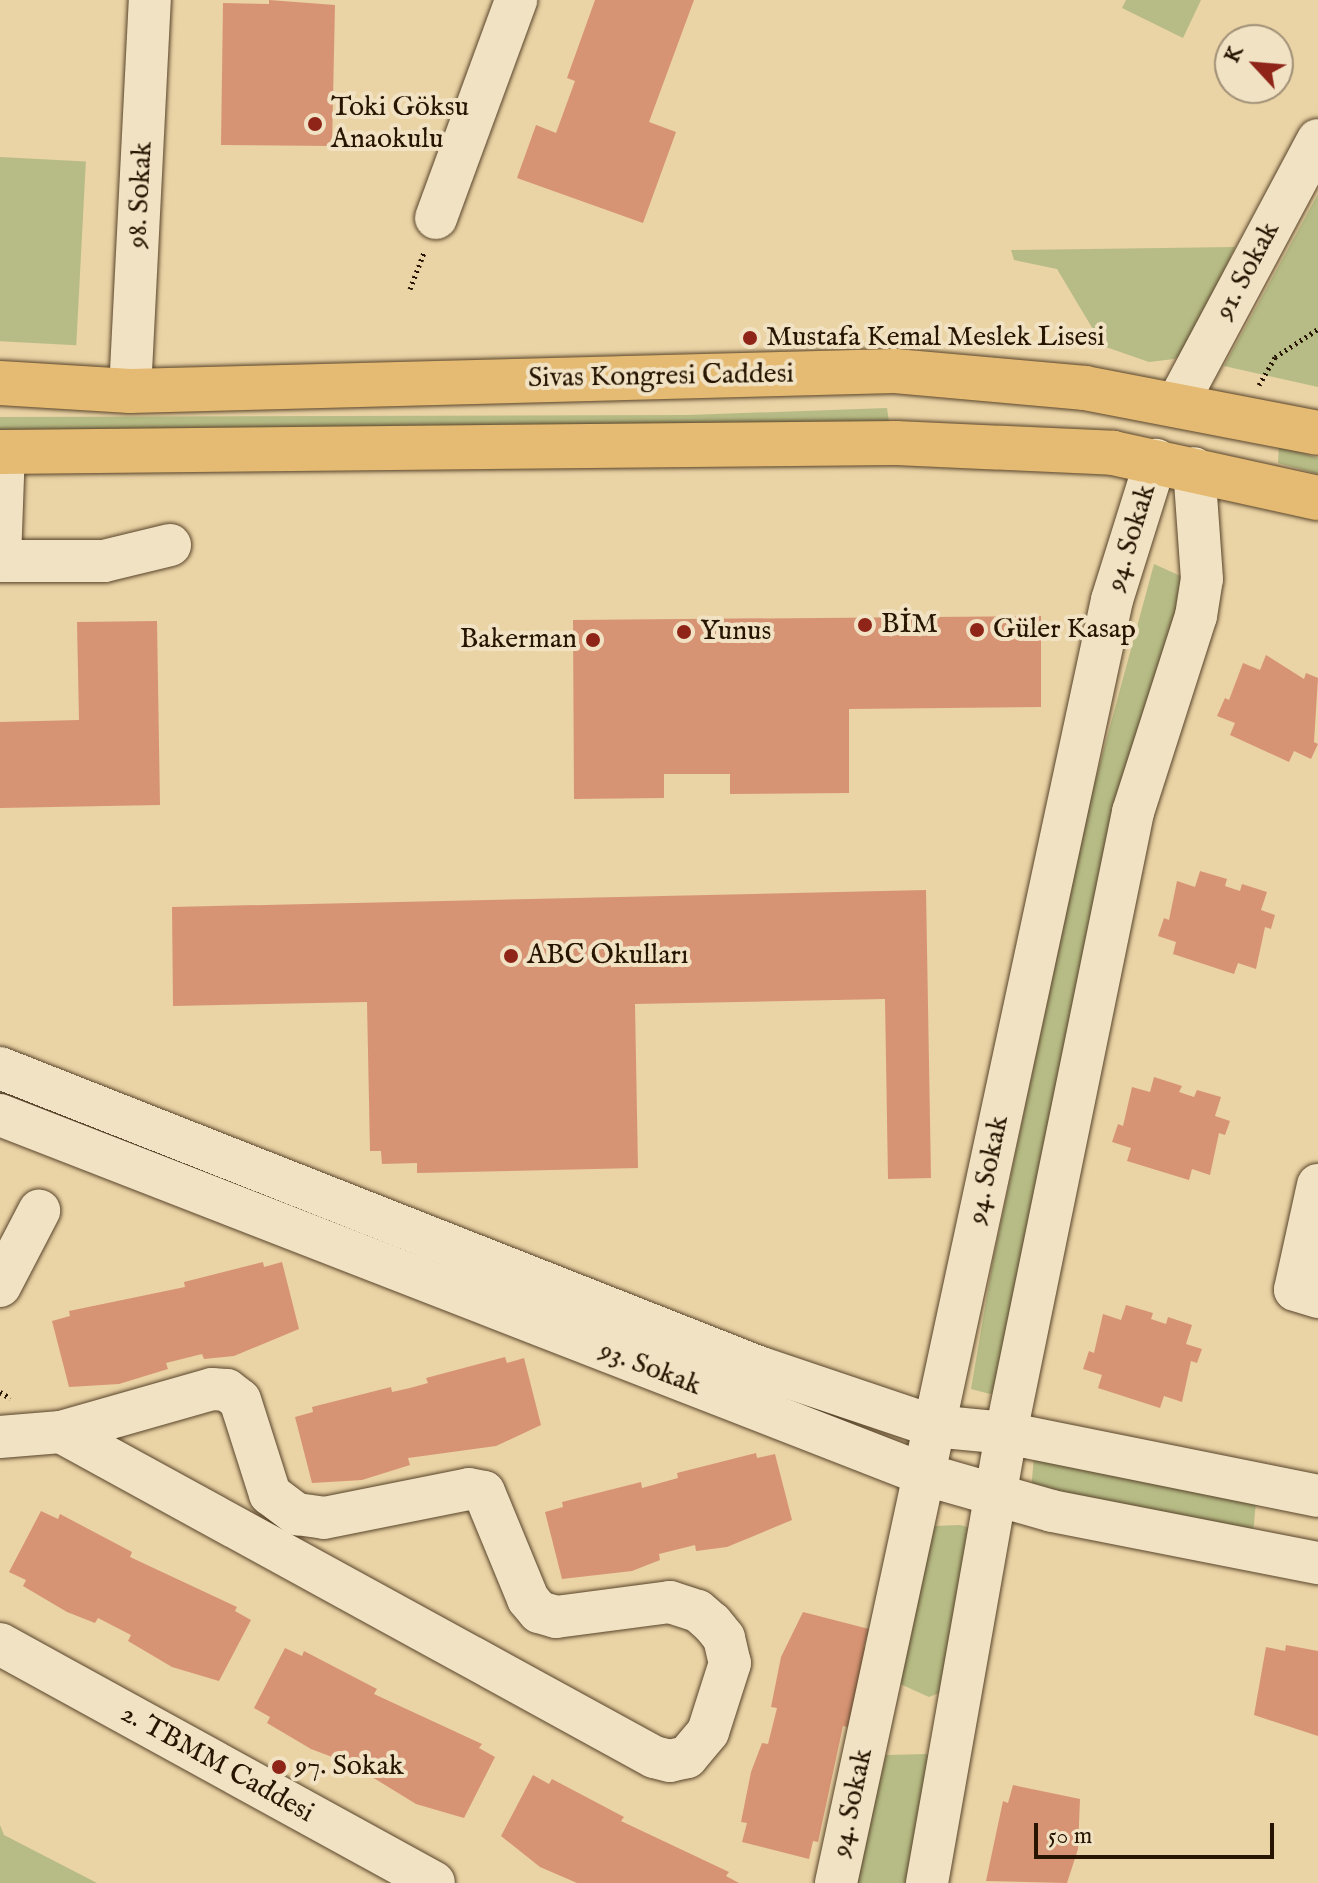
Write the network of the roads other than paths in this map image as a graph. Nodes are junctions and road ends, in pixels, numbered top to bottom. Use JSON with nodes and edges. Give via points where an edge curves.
{"nodes":[{"id":1,"x":150,"y":0,"type":"edge"},
{"id":2,"x":516,"y":0,"type":"edge"},
{"id":3,"x":1318,"y":140,"type":"edge"},
{"id":4,"x":436,"y":218,"type":"dead end"},
{"id":5,"x":0,"y":383,"type":"edge"},
{"id":6,"x":1059,"y":385,"type":"junction"},
{"id":7,"x":130,"y":391,"type":"junction"},
{"id":8,"x":1129,"y":395,"type":"junction"},
{"id":9,"x":1178,"y":402,"type":"junction"},
{"id":10,"x":1318,"y":433,"type":"edge"},
{"id":11,"x":1051,"y":449,"type":"junction"},
{"id":12,"x":2,"y":452,"type":"edge"},
{"id":13,"x":1156,"y":460,"type":"junction"},
{"id":14,"x":1318,"y":498,"type":"edge"},
{"id":15,"x":170,"y":545,"type":"dead end"},
{"id":16,"x":0,"y":560,"type":"edge"},
{"id":17,"x":0,"y":1068,"type":"edge"},
{"id":18,"x":0,"y":1115,"type":"edge"},
{"id":19,"x":1318,"y":1185,"type":"edge"},
{"id":20,"x":39,"y":1211,"type":"dead end"},
{"id":21,"x":374,"y":1216,"type":"junction"},
{"id":22,"x":359,"y":1256,"type":"junction"},
{"id":23,"x":0,"y":1286,"type":"edge"},
{"id":24,"x":1318,"y":1297,"type":"edge"},
{"id":25,"x":933,"y":1426,"type":"junction"},
{"id":26,"x":61,"y":1432,"type":"junction"},
{"id":27,"x":1006,"y":1433,"type":"junction"},
{"id":28,"x":0,"y":1437,"type":"edge"},
{"id":29,"x":923,"y":1474,"type":"junction"},
{"id":30,"x":1310,"y":1495,"type":"edge"},
{"id":31,"x":998,"y":1499,"type":"junction"},
{"id":32,"x":1304,"y":1560,"type":"edge"},
{"id":33,"x":0,"y":1644,"type":"edge"},
{"id":34,"x":434,"y":1883,"type":"edge"},
{"id":35,"x":836,"y":1883,"type":"edge"},
{"id":36,"x":927,"y":1883,"type":"edge"}],
"edges":[{"from":1,"to":7,"type":"street","name":"98. Sokak"},
{"from":2,"to":4,"type":"street"},
{"from":3,"to":9,"type":"street","name":"91. Sokak"},
{"from":5,"to":7,"type":"main road","name":"Sivas Kongresi Caddesi"},
{"from":6,"to":7,"type":"main road","name":"Sivas Kongresi Caddesi","via":[[895,371]]},
{"from":6,"to":8,"type":"main road","name":"Sivas Kongresi Caddesi"},
{"from":6,"to":11,"type":"main road"},
{"from":8,"to":9,"type":"main road","name":"Sivas Kongresi Caddesi"},
{"from":8,"to":13,"type":"main road"},
{"from":9,"to":10,"type":"main road","name":"Sivas Kongresi Caddesi"},
{"from":11,"to":12,"type":"main road","via":[[886,442]]},
{"from":11,"to":13,"type":"main road"},
{"from":12,"to":16,"type":"street"},
{"from":13,"to":14,"type":"main road"},
{"from":13,"to":25,"type":"street","name":"94. Sokak","via":[[1112,600]]},
{"from":13,"to":27,"type":"street","name":"94. Sokak","via":[[1202,579],[1196,616],[1133,812]]},
{"from":15,"to":16,"type":"street","via":[[104,561]]},
{"from":17,"to":21,"type":"street","name":"93. Sokak"},
{"from":18,"to":22,"type":"street","name":"93. Sokak"},
{"from":19,"to":24,"type":"street","via":[[1295,1290]]},
{"from":20,"to":23,"type":"street"},
{"from":21,"to":22,"type":"street"},
{"from":21,"to":25,"type":"street","name":"93. Sokak","via":[[761,1368]]},
{"from":22,"to":29,"type":"street","name":"93. Sokak"},
{"from":25,"to":27,"type":"street","name":"93. Sokak"},
{"from":25,"to":29,"type":"street","name":"94. Sokak"},
{"from":26,"to":26,"type":"street","via":[[654,1757],[687,1757],[708,1732],[730,1663],[724,1638],[712,1623],[698,1611],[670,1602],[556,1617],[539,1612],[528,1599],[484,1492],[469,1489],[324,1518],[297,1514],[270,1494],[240,1400],[227,1390],[212,1389]]},
{"from":26,"to":28,"type":"street"},
{"from":27,"to":30,"type":"street","name":"93. Sokak"},
{"from":27,"to":31,"type":"street","name":"94. Sokak"},
{"from":29,"to":31,"type":"street","name":"93. Sokak"},
{"from":29,"to":35,"type":"street","name":"94. Sokak"},
{"from":30,"to":32,"type":"street"},
{"from":31,"to":32,"type":"street","name":"93. Sokak"},
{"from":31,"to":36,"type":"street","name":"94. Sokak"},
{"from":33,"to":34,"type":"street","name":"2. TBMM Caddesi"}]}
